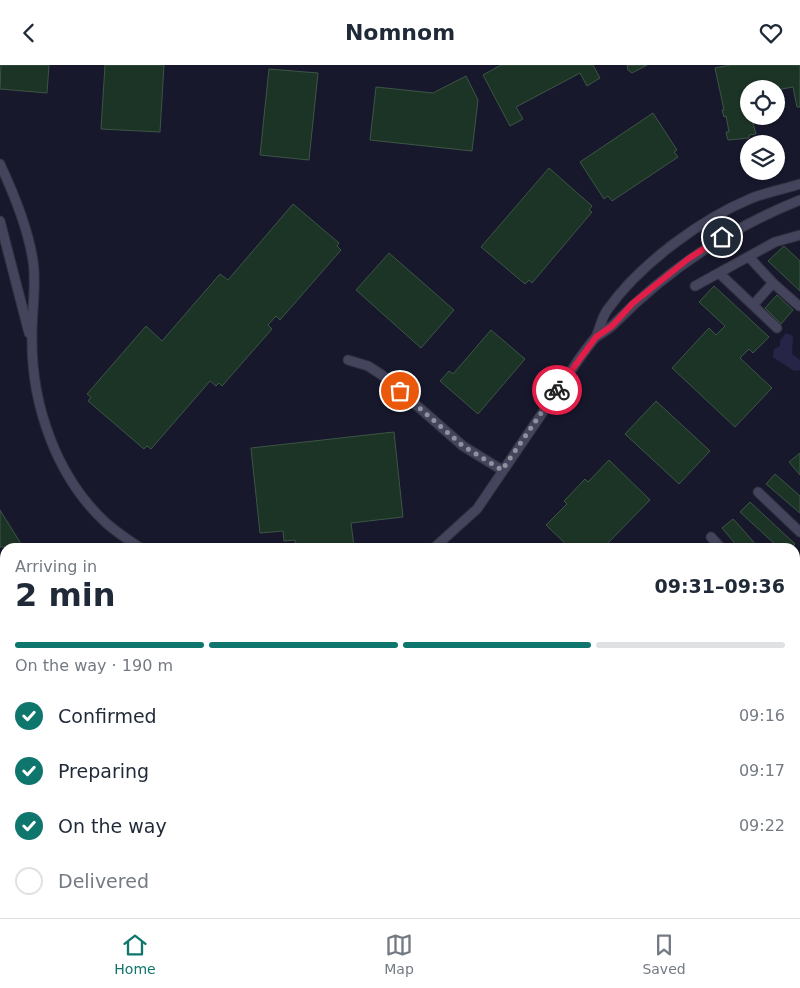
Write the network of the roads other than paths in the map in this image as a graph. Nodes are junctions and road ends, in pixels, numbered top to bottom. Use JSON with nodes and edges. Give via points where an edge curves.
{"nodes":[{"id":1,"x":0,"y":164,"type":"edge"},
{"id":2,"x":800,"y":184,"type":"edge"},
{"id":3,"x":800,"y":200,"type":"edge"},
{"id":4,"x":0,"y":221,"type":"edge"},
{"id":5,"x":800,"y":235,"type":"edge"},
{"id":6,"x":749,"y":257,"type":"junction"},
{"id":7,"x":719,"y":273,"type":"junction"},
{"id":8,"x":773,"y":283,"type":"junction"},
{"id":9,"x":695,"y":287,"type":"dead end"},
{"id":10,"x":753,"y":305,"type":"junction"},
{"id":11,"x":799,"y":306,"type":"dead end"},
{"id":12,"x":777,"y":328,"type":"dead end"},
{"id":13,"x":596,"y":337,"type":"junction"},
{"id":14,"x":32,"y":343,"type":"junction"},
{"id":15,"x":348,"y":360,"type":"dead end"},
{"id":16,"x":502,"y":470,"type":"junction"},
{"id":17,"x":758,"y":492,"type":"dead end"},
{"id":18,"x":800,"y":532,"type":"edge"},
{"id":19,"x":711,"y":537,"type":"dead end"},
{"id":20,"x":133,"y":543,"type":"edge"},
{"id":21,"x":439,"y":543,"type":"edge"},
{"id":22,"x":716,"y":543,"type":"edge"}],
"edges":[{"from":1,"to":14,"type":"street","via":[[28,237],[33,262]]},
{"from":2,"to":13,"type":"street","via":[[753,198],[684,237],[631,281],[606,311]]},
{"from":3,"to":13,"type":"street","via":[[747,223],[688,259]]},
{"from":4,"to":14,"type":"street"},
{"from":5,"to":6,"type":"street","via":[[775,242]]},
{"from":6,"to":7,"type":"street"},
{"from":6,"to":8,"type":"street"},
{"from":7,"to":9,"type":"street"},
{"from":7,"to":10,"type":"street"},
{"from":8,"to":10,"type":"street"},
{"from":8,"to":11,"type":"street"},
{"from":10,"to":12,"type":"street"},
{"from":13,"to":16,"type":"street"},
{"from":14,"to":20,"type":"street","via":[[36,388],[46,429],[60,462],[80,495],[103,521]]},
{"from":15,"to":16,"type":"street","via":[[368,366],[382,375],[463,446]]},
{"from":16,"to":21,"type":"street","via":[[477,509]]},
{"from":17,"to":18,"type":"street"},
{"from":19,"to":22,"type":"street"}]}
